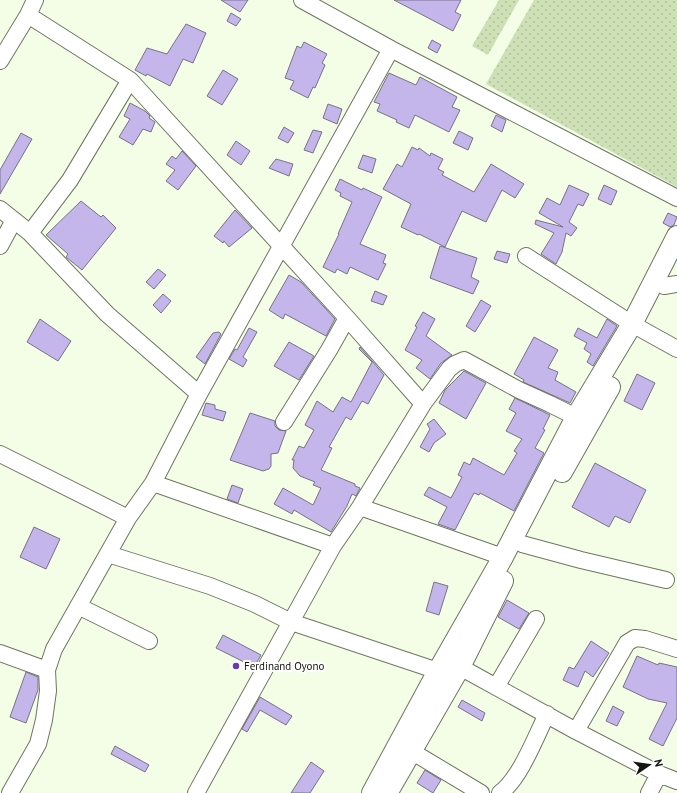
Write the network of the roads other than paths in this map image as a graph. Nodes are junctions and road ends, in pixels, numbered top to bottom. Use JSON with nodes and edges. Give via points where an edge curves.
{"nodes":[{"id":1,"x":35,"y":0,"type":"edge"},
{"id":2,"x":302,"y":0,"type":"edge"},
{"id":3,"x":28,"y":15,"type":"junction"},
{"id":4,"x":391,"y":49,"type":"junction"},
{"id":5,"x":0,"y":61,"type":"edge"},
{"id":6,"x":130,"y":80,"type":"junction"},
{"id":7,"x":677,"y":198,"type":"edge"},
{"id":8,"x":0,"y":209,"type":"edge"},
{"id":9,"x":14,"y":220,"type":"junction"},
{"id":10,"x":30,"y":233,"type":"junction"},
{"id":11,"x":677,"y":236,"type":"edge"},
{"id":12,"x":0,"y":246,"type":"edge"},
{"id":13,"x":281,"y":246,"type":"junction"},
{"id":14,"x":526,"y":256,"type":"dead end"},
{"id":15,"x":677,"y":261,"type":"edge"},
{"id":16,"x":670,"y":285,"type":"edge"},
{"id":17,"x":347,"y":318,"type":"junction"},
{"id":18,"x":637,"y":327,"type":"junction"},
{"id":19,"x":677,"y":349,"type":"edge"},
{"id":20,"x":199,"y":394,"type":"junction"},
{"id":21,"x":423,"y":404,"type":"junction"},
{"id":22,"x":576,"y":417,"type":"junction"},
{"id":23,"x":284,"y":422,"type":"dead end"},
{"id":24,"x":0,"y":454,"type":"edge"},
{"id":25,"x":153,"y":483,"type":"junction"},
{"id":26,"x":360,"y":507,"type":"junction"},
{"id":27,"x":128,"y":518,"type":"junction"},
{"id":28,"x":522,"y":544,"type":"junction"},
{"id":29,"x":333,"y":546,"type":"junction"},
{"id":30,"x":108,"y":554,"type":"junction"},
{"id":31,"x":503,"y":557,"type":"junction"},
{"id":32,"x":666,"y":580,"type":"dead end"},
{"id":33,"x":78,"y":606,"type":"junction"},
{"id":34,"x":536,"y":620,"type":"dead end"},
{"id":35,"x":291,"y":622,"type":"junction"},
{"id":36,"x":150,"y":641,"type":"dead end"},
{"id":37,"x":677,"y":649,"type":"edge"},
{"id":38,"x":0,"y":654,"type":"edge"},
{"id":39,"x":460,"y":667,"type":"junction"},
{"id":40,"x":47,"y":670,"type":"junction"},
{"id":41,"x":438,"y":671,"type":"junction"},
{"id":42,"x":496,"y":687,"type":"junction"},
{"id":43,"x":547,"y":714,"type":"junction"},
{"id":44,"x":576,"y":731,"type":"junction"},
{"id":45,"x":411,"y":751,"type":"junction"},
{"id":46,"x":659,"y":774,"type":"junction"},
{"id":47,"x":677,"y":781,"type":"edge"},
{"id":48,"x":10,"y":793,"type":"edge"},
{"id":49,"x":196,"y":793,"type":"edge"},
{"id":50,"x":372,"y":793,"type":"edge"},
{"id":51,"x":386,"y":793,"type":"edge"},
{"id":52,"x":481,"y":793,"type":"edge"},
{"id":53,"x":500,"y":793,"type":"edge"},
{"id":54,"x":649,"y":793,"type":"edge"}],
"edges":[{"from":1,"to":3,"type":"street"},
{"from":2,"to":4,"type":"street"},
{"from":3,"to":5,"type":"street"},
{"from":3,"to":6,"type":"street"},
{"from":4,"to":7,"type":"street"},
{"from":4,"to":13,"type":"street"},
{"from":6,"to":10,"type":"street","via":[[70,180]]},
{"from":6,"to":13,"type":"street"},
{"from":8,"to":9,"type":"street"},
{"from":9,"to":10,"type":"street"},
{"from":9,"to":12,"type":"street"},
{"from":10,"to":20,"type":"street","via":[[106,314]]},
{"from":11,"to":18,"type":"main road"},
{"from":13,"to":17,"type":"street"},
{"from":13,"to":20,"type":"street"},
{"from":14,"to":18,"type":"street"},
{"from":15,"to":16,"type":"main road"},
{"from":16,"to":18,"type":"main road"},
{"from":17,"to":21,"type":"street"},
{"from":17,"to":23,"type":"street"},
{"from":18,"to":19,"type":"street"},
{"from":18,"to":22,"type":"main road"},
{"from":18,"to":28,"type":"main road"},
{"from":20,"to":25,"type":"street"},
{"from":21,"to":22,"type":"street","via":[[449,369],[464,360]]},
{"from":21,"to":26,"type":"street"},
{"from":22,"to":31,"type":"main road"},
{"from":24,"to":27,"type":"street"},
{"from":25,"to":27,"type":"street"},
{"from":25,"to":29,"type":"street"},
{"from":26,"to":29,"type":"street"},
{"from":26,"to":31,"type":"street"},
{"from":27,"to":30,"type":"street"},
{"from":28,"to":32,"type":"street"},
{"from":28,"to":39,"type":"main road"},
{"from":29,"to":35,"type":"street"},
{"from":30,"to":33,"type":"street"},
{"from":30,"to":35,"type":"street","via":[[210,586]]},
{"from":31,"to":41,"type":"main road"},
{"from":33,"to":36,"type":"street"},
{"from":33,"to":40,"type":"street","via":[[54,649]]},
{"from":34,"to":42,"type":"street"},
{"from":35,"to":41,"type":"street"},
{"from":35,"to":49,"type":"street"},
{"from":37,"to":44,"type":"street","via":[[645,638],[635,638],[627,643]]},
{"from":38,"to":40,"type":"street"},
{"from":39,"to":41,"type":"street"},
{"from":39,"to":42,"type":"street"},
{"from":39,"to":45,"type":"main road"},
{"from":40,"to":48,"type":"street","via":[[47,698],[38,744]]},
{"from":41,"to":50,"type":"main road"},
{"from":42,"to":43,"type":"street"},
{"from":43,"to":44,"type":"street"},
{"from":43,"to":53,"type":"street","via":[[520,768]]},
{"from":44,"to":46,"type":"street"},
{"from":45,"to":51,"type":"main road"},
{"from":45,"to":52,"type":"street"},
{"from":46,"to":47,"type":"street"},
{"from":46,"to":54,"type":"street"}]}
